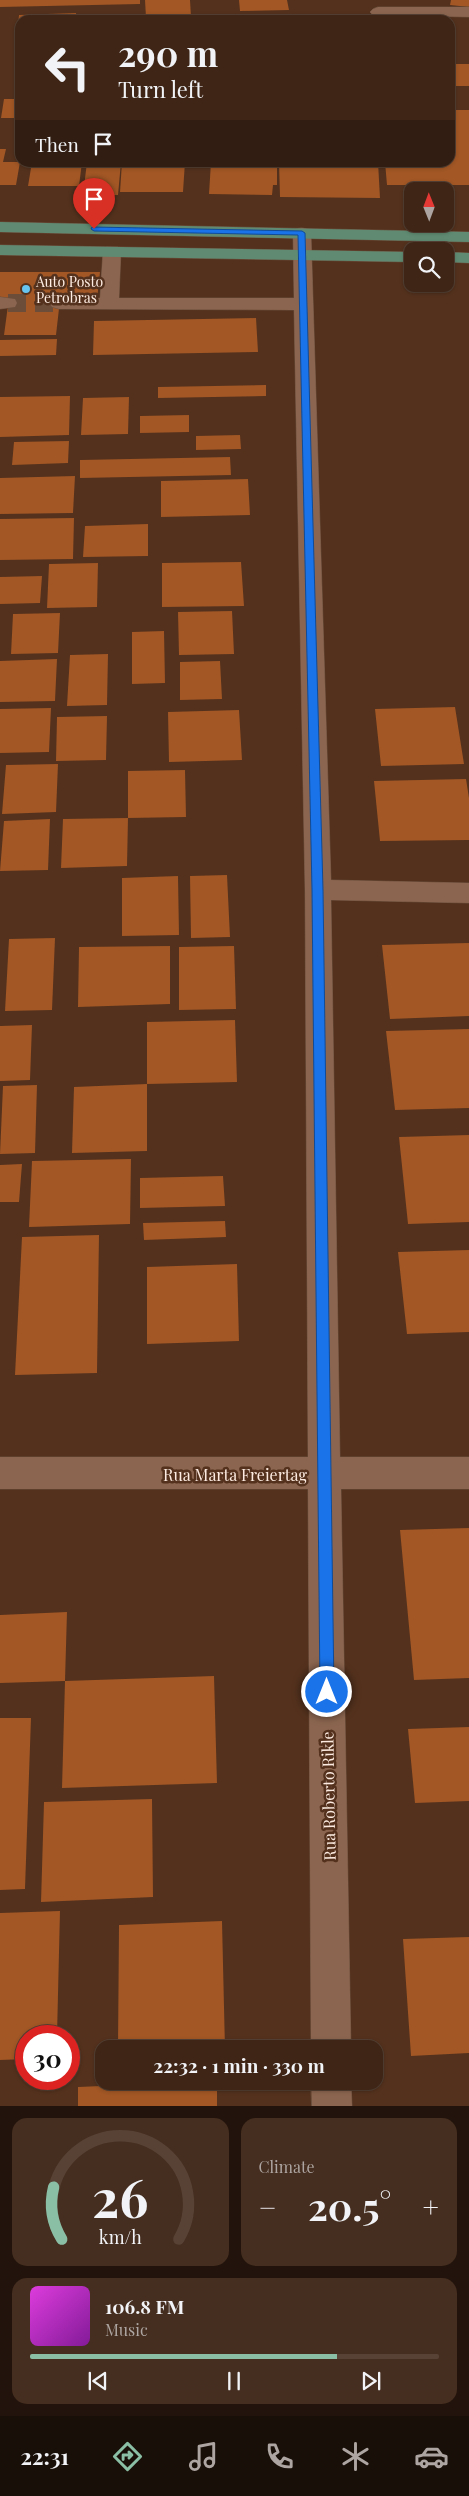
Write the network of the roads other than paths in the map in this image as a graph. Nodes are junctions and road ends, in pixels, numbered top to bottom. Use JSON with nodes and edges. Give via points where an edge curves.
{"nodes":[{"id":1,"x":378,"y":12,"type":"dead end"},
{"id":2,"x":469,"y":12,"type":"edge"},
{"id":3,"x":0,"y":227,"type":"edge"},
{"id":4,"x":469,"y":237,"type":"edge"},
{"id":5,"x":302,"y":243,"type":"junction"},
{"id":6,"x":0,"y":250,"type":"edge"},
{"id":7,"x":112,"y":252,"type":"junction"},
{"id":8,"x":404,"y":255,"type":"edge"},
{"id":9,"x":454,"y":257,"type":"edge"},
{"id":10,"x":469,"y":258,"type":"edge"},
{"id":11,"x":59,"y":303,"type":"tunnel mouth"},
{"id":12,"x":109,"y":303,"type":"junction"},
{"id":13,"x":304,"y":304,"type":"junction"},
{"id":14,"x":318,"y":890,"type":"junction"},
{"id":15,"x":469,"y":892,"type":"edge"},
{"id":16,"x":0,"y":1473,"type":"edge"},
{"id":17,"x":469,"y":1473,"type":"edge"},
{"id":18,"x":325,"y":1475,"type":"junction"},
{"id":19,"x":331,"y":2040,"type":"edge"},
{"id":20,"x":332,"y":2090,"type":"edge"},
{"id":21,"x":332,"y":2106,"type":"edge"}],
"edges":[{"from":1,"to":2,"type":"street"},
{"from":3,"to":5,"type":"main road"},
{"from":4,"to":5,"type":"main road"},
{"from":5,"to":7,"type":"main road"},
{"from":5,"to":8,"type":"main road"},
{"from":5,"to":13,"type":"street","name":"Rua Roberto Rikle"},
{"from":6,"to":7,"type":"main road"},
{"from":7,"to":12,"type":"street"},
{"from":9,"to":10,"type":"main road"},
{"from":11,"to":12,"type":"street"},
{"from":12,"to":13,"type":"street"},
{"from":13,"to":14,"type":"street","name":"Rua Roberto Rikle"},
{"from":14,"to":15,"type":"street"},
{"from":14,"to":18,"type":"street","name":"Rua Roberto Rikle"},
{"from":16,"to":18,"type":"street","name":"Rua Marta Freiertag"},
{"from":17,"to":18,"type":"street","name":"Rua Marta Freiertag"},
{"from":18,"to":19,"type":"street","name":"Rua Roberto Rikle"},
{"from":20,"to":21,"type":"street"}]}
